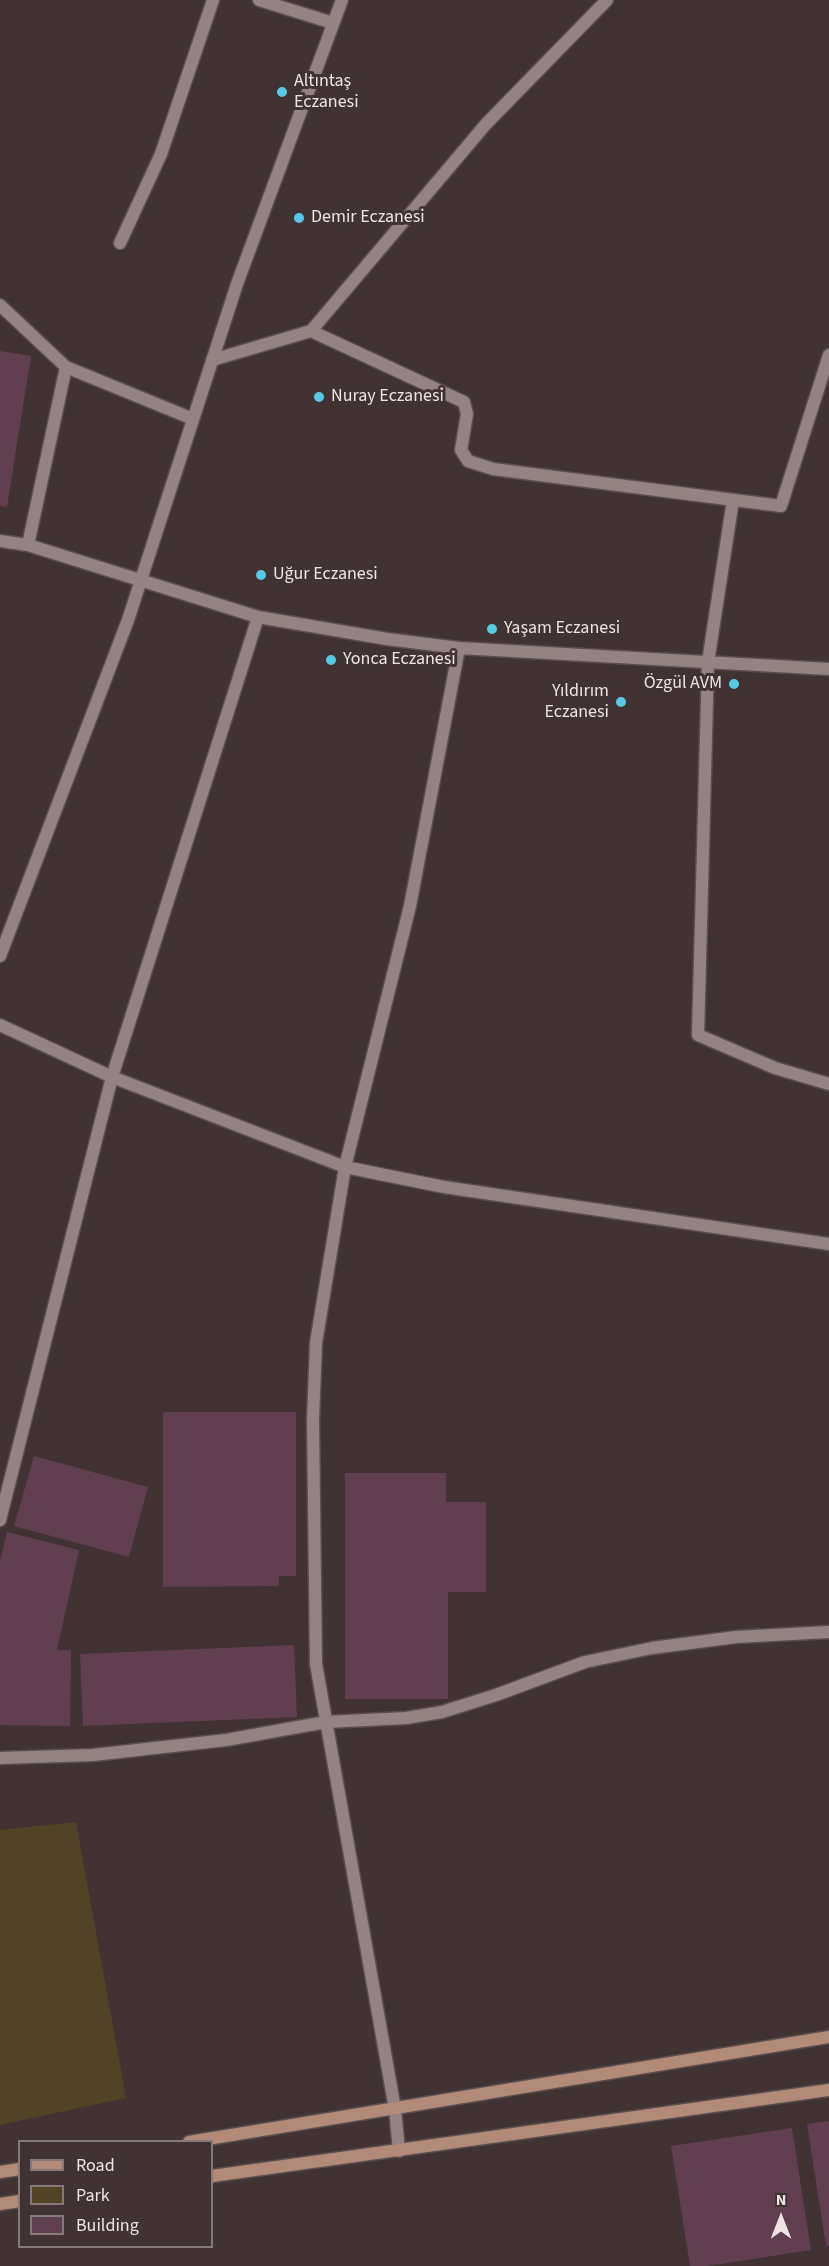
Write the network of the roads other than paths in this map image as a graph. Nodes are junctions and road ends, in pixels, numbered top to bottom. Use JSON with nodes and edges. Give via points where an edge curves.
{"nodes":[{"id":1,"x":213,"y":0,"type":"edge"},
{"id":2,"x":258,"y":0,"type":"edge"},
{"id":3,"x":342,"y":0,"type":"edge"},
{"id":4,"x":607,"y":0,"type":"edge"},
{"id":5,"x":333,"y":23,"type":"junction"},
{"id":6,"x":120,"y":243,"type":"dead end"},
{"id":7,"x":0,"y":305,"type":"edge"},
{"id":8,"x":311,"y":331,"type":"junction"},
{"id":9,"x":829,"y":355,"type":"edge"},
{"id":10,"x":212,"y":360,"type":"junction"},
{"id":11,"x":66,"y":367,"type":"junction"},
{"id":12,"x":193,"y":419,"type":"junction"},
{"id":13,"x":734,"y":500,"type":"junction"},
{"id":14,"x":0,"y":541,"type":"edge"},
{"id":15,"x":28,"y":545,"type":"junction"},
{"id":16,"x":141,"y":581,"type":"junction"},
{"id":17,"x":258,"y":617,"type":"junction"},
{"id":18,"x":459,"y":648,"type":"junction"},
{"id":19,"x":708,"y":662,"type":"junction"},
{"id":20,"x":829,"y":669,"type":"edge"},
{"id":21,"x":0,"y":956,"type":"edge"},
{"id":22,"x":0,"y":1024,"type":"edge"},
{"id":23,"x":112,"y":1077,"type":"junction"},
{"id":24,"x":829,"y":1084,"type":"edge"},
{"id":25,"x":345,"y":1167,"type":"junction"},
{"id":26,"x":829,"y":1244,"type":"edge"},
{"id":27,"x":0,"y":1520,"type":"edge"},
{"id":28,"x":829,"y":1632,"type":"edge"},
{"id":29,"x":327,"y":1722,"type":"junction"},
{"id":30,"x":0,"y":1758,"type":"edge"},
{"id":31,"x":829,"y":2037,"type":"edge"},
{"id":32,"x":829,"y":2090,"type":"edge"},
{"id":33,"x":395,"y":2109,"type":"junction"},
{"id":34,"x":201,"y":2140,"type":"edge"},
{"id":35,"x":399,"y":2151,"type":"junction"},
{"id":36,"x":18,"y":2169,"type":"edge"},
{"id":37,"x":0,"y":2172,"type":"edge"},
{"id":38,"x":213,"y":2176,"type":"edge"},
{"id":39,"x":18,"y":2201,"type":"edge"},
{"id":40,"x":0,"y":2204,"type":"edge"}],
"edges":[{"from":1,"to":6,"type":"street","via":[[161,154]]},
{"from":2,"to":5,"type":"street"},
{"from":3,"to":5,"type":"street"},
{"from":4,"to":8,"type":"street","via":[[486,124]]},
{"from":5,"to":10,"type":"street"},
{"from":7,"to":11,"type":"street"},
{"from":8,"to":10,"type":"street"},
{"from":8,"to":13,"type":"street","via":[[464,402],[467,414],[461,450],[468,461],[493,470]]},
{"from":9,"to":13,"type":"street","via":[[781,506]]},
{"from":10,"to":12,"type":"street"},
{"from":11,"to":12,"type":"street"},
{"from":11,"to":15,"type":"street"},
{"from":12,"to":16,"type":"street"},
{"from":13,"to":19,"type":"street"},
{"from":14,"to":15,"type":"street"},
{"from":15,"to":16,"type":"street"},
{"from":16,"to":17,"type":"street"},
{"from":16,"to":21,"type":"street"},
{"from":17,"to":18,"type":"street"},
{"from":17,"to":23,"type":"street"},
{"from":18,"to":19,"type":"street"},
{"from":18,"to":25,"type":"street","via":[[410,906]]},
{"from":19,"to":20,"type":"street"},
{"from":19,"to":24,"type":"street","via":[[698,1035],[775,1068]]},
{"from":22,"to":23,"type":"street"},
{"from":23,"to":25,"type":"street"},
{"from":23,"to":27,"type":"street"},
{"from":25,"to":26,"type":"street","via":[[444,1187]]},
{"from":25,"to":29,"type":"street","via":[[316,1343],[313,1420],[316,1664]]},
{"from":28,"to":29,"type":"street","via":[[736,1637],[652,1648],[585,1662],[442,1712]]},
{"from":29,"to":30,"type":"street","via":[[226,1740],[93,1755]]},
{"from":29,"to":33,"type":"street"},
{"from":31,"to":33,"type":"main road"},
{"from":32,"to":35,"type":"main road"},
{"from":33,"to":34,"type":"main road"},
{"from":33,"to":35,"type":"street"},
{"from":35,"to":38,"type":"main road"},
{"from":36,"to":37,"type":"main road"},
{"from":39,"to":40,"type":"main road"}]}
